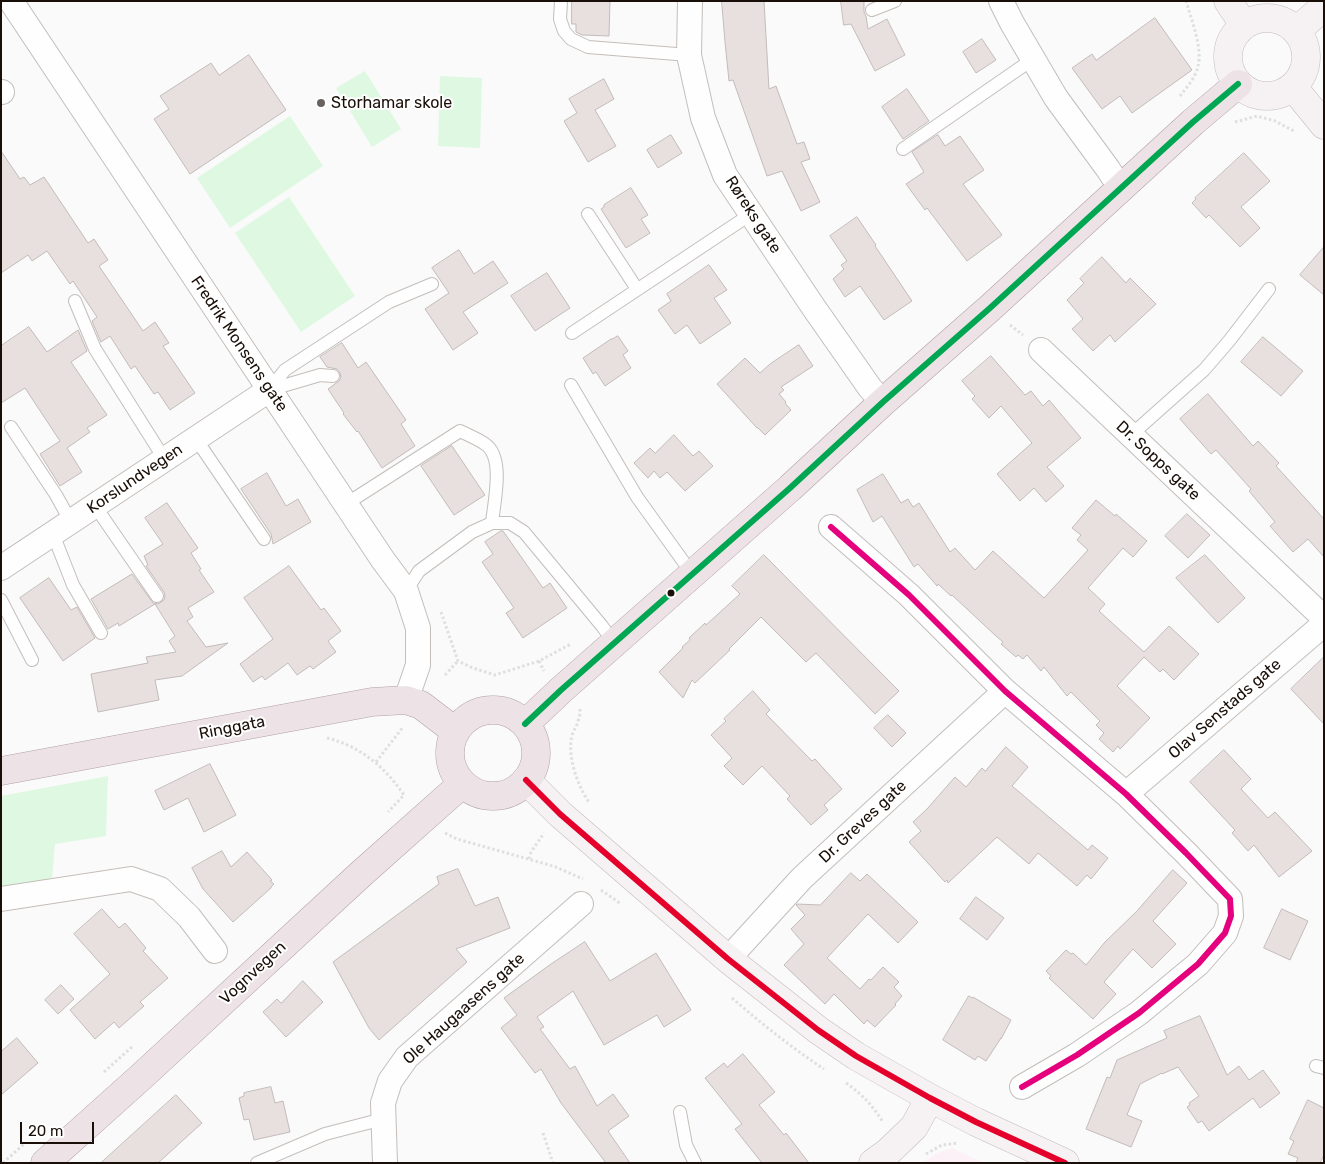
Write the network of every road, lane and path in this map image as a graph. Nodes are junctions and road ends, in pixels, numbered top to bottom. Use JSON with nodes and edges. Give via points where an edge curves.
{"nodes":[{"id":1,"x":11,"y":1,"type":"edge"},
{"id":2,"x":561,"y":1,"type":"edge"},
{"id":3,"x":690,"y":1,"type":"edge"},
{"id":4,"x":895,"y":1,"type":"edge"},
{"id":5,"x":1001,"y":1,"type":"edge"},
{"id":6,"x":1228,"y":1,"type":"edge"},
{"id":7,"x":1324,"y":7,"type":"edge"},
{"id":8,"x":872,"y":10,"type":"dead end"},
{"id":9,"x":1244,"y":25,"type":"junction"},
{"id":10,"x":1296,"y":31,"type":"junction"},
{"id":11,"x":689,"y":56,"type":"junction"},
{"id":12,"x":1033,"y":59,"type":"junction"},
{"id":13,"x":1238,"y":84,"type":"junction"},
{"id":14,"x":1292,"y":87,"type":"junction"},
{"id":15,"x":1233,"y":122,"type":"dead end"},
{"id":16,"x":1311,"y":130,"type":"edge"},
{"id":17,"x":903,"y":149,"type":"dead end"},
{"id":18,"x":1121,"y":188,"type":"junction"},
{"id":19,"x":588,"y":214,"type":"dead end"},
{"id":20,"x":751,"y":214,"type":"junction"},
{"id":21,"x":432,"y":284,"type":"dead end"},
{"id":22,"x":637,"y":289,"type":"junction"},
{"id":23,"x":1269,"y":289,"type":"dead end"},
{"id":24,"x":74,"y":300,"type":"dead end"},
{"id":25,"x":990,"y":308,"type":"junction"},
{"id":26,"x":572,"y":332,"type":"dead end"},
{"id":27,"x":1041,"y":350,"type":"joint"},
{"id":28,"x":333,"y":376,"type":"dead end"},
{"id":29,"x":571,"y":385,"type":"dead end"},
{"id":30,"x":269,"y":390,"type":"junction"},
{"id":31,"x":883,"y":402,"type":"junction"},
{"id":32,"x":11,"y":427,"type":"dead end"},
{"id":33,"x":1131,"y":435,"type":"junction"},
{"id":34,"x":196,"y":439,"type":"junction"},
{"id":35,"x":165,"y":460,"type":"junction"},
{"id":36,"x":346,"y":504,"type":"junction"},
{"id":37,"x":95,"y":506,"type":"junction"},
{"id":38,"x":492,"y":523,"type":"junction"},
{"id":39,"x":831,"y":527,"type":"dead end"},
{"id":40,"x":62,"y":528,"type":"junction"},
{"id":41,"x":264,"y":539,"type":"dead end"},
{"id":42,"x":1,"y":568,"type":"edge"},
{"id":43,"x":693,"y":575,"type":"junction"},
{"id":44,"x":406,"y":591,"type":"junction"},
{"id":45,"x":157,"y":596,"type":"dead end"},
{"id":46,"x":1,"y":600,"type":"edge"},
{"id":47,"x":1324,"y":618,"type":"edge"},
{"id":48,"x":1324,"y":624,"type":"edge"},
{"id":49,"x":101,"y":633,"type":"dead end"},
{"id":50,"x":615,"y":644,"type":"junction"},
{"id":51,"x":32,"y":660,"type":"dead end"},
{"id":52,"x":458,"y":661,"type":"dead end"},
{"id":53,"x":539,"y":662,"type":"dead end"},
{"id":54,"x":544,"y":672,"type":"dead end"},
{"id":55,"x":445,"y":675,"type":"dead end"},
{"id":56,"x":1005,"y":691,"type":"junction"},
{"id":57,"x":406,"y":700,"type":"junction"},
{"id":58,"x":577,"y":705,"type":"dead end"},
{"id":59,"x":525,"y":724,"type":"junction"},
{"id":60,"x":403,"y":727,"type":"dead end"},
{"id":61,"x":455,"y":731,"type":"junction"},
{"id":62,"x":322,"y":737,"type":"dead end"},
{"id":63,"x":376,"y":762,"type":"junction"},
{"id":64,"x":1,"y":771,"type":"edge"},
{"id":65,"x":526,"y":780,"type":"junction"},
{"id":66,"x":462,"y":784,"type":"junction"},
{"id":67,"x":1126,"y":794,"type":"junction"},
{"id":68,"x":592,"y":806,"type":"dead end"},
{"id":69,"x":384,"y":816,"type":"dead end"},
{"id":70,"x":544,"y":832,"type":"dead end"},
{"id":71,"x":445,"y":833,"type":"dead end"},
{"id":72,"x":529,"y":859,"type":"junction"},
{"id":73,"x":598,"y":888,"type":"dead end"},
{"id":74,"x":586,"y":894,"type":"joint"},
{"id":75,"x":1,"y":899,"type":"edge"},
{"id":76,"x":626,"y":908,"type":"dead end"},
{"id":77,"x":216,"y":951,"type":"dead end"},
{"id":78,"x":728,"y":959,"type":"junction"},
{"id":79,"x":725,"y":992,"type":"dead end"},
{"id":80,"x":136,"y":1043,"type":"dead end"},
{"id":81,"x":828,"y":1071,"type":"dead end"},
{"id":82,"x":99,"y":1076,"type":"dead end"},
{"id":83,"x":845,"y":1082,"type":"dead end"},
{"id":84,"x":1022,"y":1087,"type":"dead end"},
{"id":85,"x":930,"y":1098,"type":"junction"},
{"id":86,"x":680,"y":1112,"type":"dead end"},
{"id":87,"x":383,"y":1119,"type":"junction"},
{"id":88,"x":884,"y":1124,"type":"dead end"},
{"id":89,"x":542,"y":1133,"type":"dead end"},
{"id":90,"x":26,"y":1143,"type":"dead end"},
{"id":91,"x":964,"y":1146,"type":"dead end"},
{"id":92,"x":924,"y":1156,"type":"dead end"},
{"id":93,"x":3,"y":1163,"type":"edge"},
{"id":94,"x":45,"y":1163,"type":"edge"},
{"id":95,"x":257,"y":1163,"type":"edge"},
{"id":96,"x":385,"y":1163,"type":"edge"},
{"id":97,"x":553,"y":1163,"type":"edge"},
{"id":98,"x":695,"y":1163,"type":"edge"},
{"id":99,"x":873,"y":1163,"type":"edge"},
{"id":100,"x":1064,"y":1163,"type":"edge"}],
"edges":[{"from":1,"to":30,"type":"street","name":"Fredrik Monsens gate"},
{"from":2,"to":11,"type":"lane","via":[[560,19],[571,40],[588,47]]},
{"from":3,"to":11,"type":"street","name":"Røreks gate"},
{"from":4,"to":8,"type":"lane"},
{"from":5,"to":12,"type":"street"},
{"from":6,"to":9,"type":"main road"},
{"from":7,"to":10,"type":"main road"},
{"from":9,"to":10,"type":"main road","via":[[1266,18],[1277,19]]},
{"from":9,"to":13,"type":"main road","via":[[1229,46],[1227,60],[1230,73]]},
{"from":10,"to":14,"type":"main road","via":[[1306,54],[1301,78]]},
{"from":11,"to":20,"type":"street","name":"Røreks gate","via":[[703,118],[725,175]]},
{"from":12,"to":17,"type":"lane"},
{"from":12,"to":18,"type":"street","via":[[1056,98]]},
{"from":13,"to":14,"type":"main road","via":[[1247,92],[1271,97]]},
{"from":13,"to":18,"type":"main road"},
{"from":14,"to":16,"type":"main road"},
{"from":15,"to":16,"type":"path","via":[[1256,116]]},
{"from":18,"to":25,"type":"main road"},
{"from":19,"to":22,"type":"lane"},
{"from":20,"to":22,"type":"lane"},
{"from":20,"to":31,"type":"street","name":"Røreks gate","via":[[870,388]]},
{"from":21,"to":30,"type":"lane","via":[[389,302],[284,370]]},
{"from":22,"to":26,"type":"lane"},
{"from":23,"to":33,"type":"lane","via":[[1204,370]]},
{"from":24,"to":35,"type":"lane","via":[[95,349]]},
{"from":25,"to":27,"type":"path"},
{"from":25,"to":31,"type":"main road"},
{"from":27,"to":33,"type":"street","name":"Dr. Sopps gate"},
{"from":28,"to":30,"type":"lane","via":[[320,376]]},
{"from":29,"to":43,"type":"lane","via":[[637,497]]},
{"from":30,"to":34,"type":"street","name":"Korslundvegen"},
{"from":30,"to":36,"type":"street","name":"Fredrik Monsens gate"},
{"from":31,"to":43,"type":"main road"},
{"from":32,"to":40,"type":"lane","via":[[56,495]]},
{"from":33,"to":47,"type":"street","name":"Dr. Sopps gate"},
{"from":34,"to":35,"type":"street","name":"Korslundvegen"},
{"from":34,"to":41,"type":"lane"},
{"from":35,"to":37,"type":"street","name":"Korslundvegen"},
{"from":36,"to":38,"type":"lane","via":[[460,431],[487,444],[495,455],[497,470]]},
{"from":36,"to":44,"type":"street","name":"Fredrik Monsens gate"},
{"from":37,"to":40,"type":"street","name":"Korslundvegen"},
{"from":37,"to":45,"type":"lane"},
{"from":38,"to":44,"type":"lane","via":[[472,532],[419,571]]},
{"from":38,"to":50,"type":"lane","via":[[510,523],[524,532]]},
{"from":39,"to":56,"type":"street","via":[[909,594]]},
{"from":40,"to":42,"type":"street","name":"Korslundvegen"},
{"from":40,"to":49,"type":"lane","via":[[73,585]]},
{"from":43,"to":50,"type":"main road"},
{"from":44,"to":57,"type":"street","name":"Fredrik Monsens gate","via":[[418,628],[418,665]]},
{"from":46,"to":51,"type":"lane"},
{"from":48,"to":67,"type":"street","name":"Olav Senstads gate"},
{"from":50,"to":59,"type":"main road"},
{"from":52,"to":55,"type":"path"},
{"from":53,"to":54,"type":"path"},
{"from":56,"to":67,"type":"street"},
{"from":56,"to":78,"type":"street","name":"Dr. Greves gate","via":[[802,878]]},
{"from":57,"to":61,"type":"main road","name":"Ringgata","via":[[421,705]]},
{"from":57,"to":64,"type":"main road","name":"Ringgata","via":[[372,702]]},
{"from":58,"to":68,"type":"path","via":[[580,709],[572,734],[572,761],[582,792]]},
{"from":59,"to":61,"type":"main road","via":[[511,714],[485,710],[468,717]]},
{"from":59,"to":65,"type":"main road","via":[[536,748],[533,770]]},
{"from":60,"to":63,"type":"path"},
{"from":61,"to":66,"type":"main road","via":[[449,751],[452,769]]},
{"from":62,"to":63,"type":"path","via":[[339,741]]},
{"from":63,"to":69,"type":"path","via":[[404,795]]},
{"from":65,"to":66,"type":"main road","via":[[517,789],[498,796],[485,796]]},
{"from":65,"to":78,"type":"main road","via":[[560,814]]},
{"from":66,"to":94,"type":"main road","name":"Vognvegen"},
{"from":67,"to":84,"type":"street","via":[[1230,899],[1231,916],[1225,933],[1198,964],[1139,1013]]},
{"from":70,"to":72,"type":"path"},
{"from":71,"to":72,"type":"path"},
{"from":72,"to":74,"type":"path","via":[[575,875]]},
{"from":73,"to":76,"type":"path"},
{"from":74,"to":87,"type":"street","name":"Ole Haugaasens gate","via":[[407,1058],[390,1081],[383,1103]]},
{"from":75,"to":77,"type":"street","via":[[131,879],[160,889],[189,917]]},
{"from":78,"to":85,"type":"main road","via":[[818,1030],[856,1056]]},
{"from":79,"to":81,"type":"path","via":[[773,1033]]},
{"from":80,"to":82,"type":"path"},
{"from":83,"to":88,"type":"path","via":[[862,1094]]},
{"from":85,"to":99,"type":"main road","via":[[914,1127]]},
{"from":85,"to":100,"type":"main road"},
{"from":86,"to":98,"type":"lane","via":[[686,1146]]},
{"from":87,"to":95,"type":"lane","via":[[325,1134]]},
{"from":87,"to":96,"type":"street","name":"Ole Haugaasens gate"},
{"from":89,"to":97,"type":"path"},
{"from":90,"to":93,"type":"path"},
{"from":91,"to":92,"type":"path","via":[[958,1143],[942,1146]]}]}
